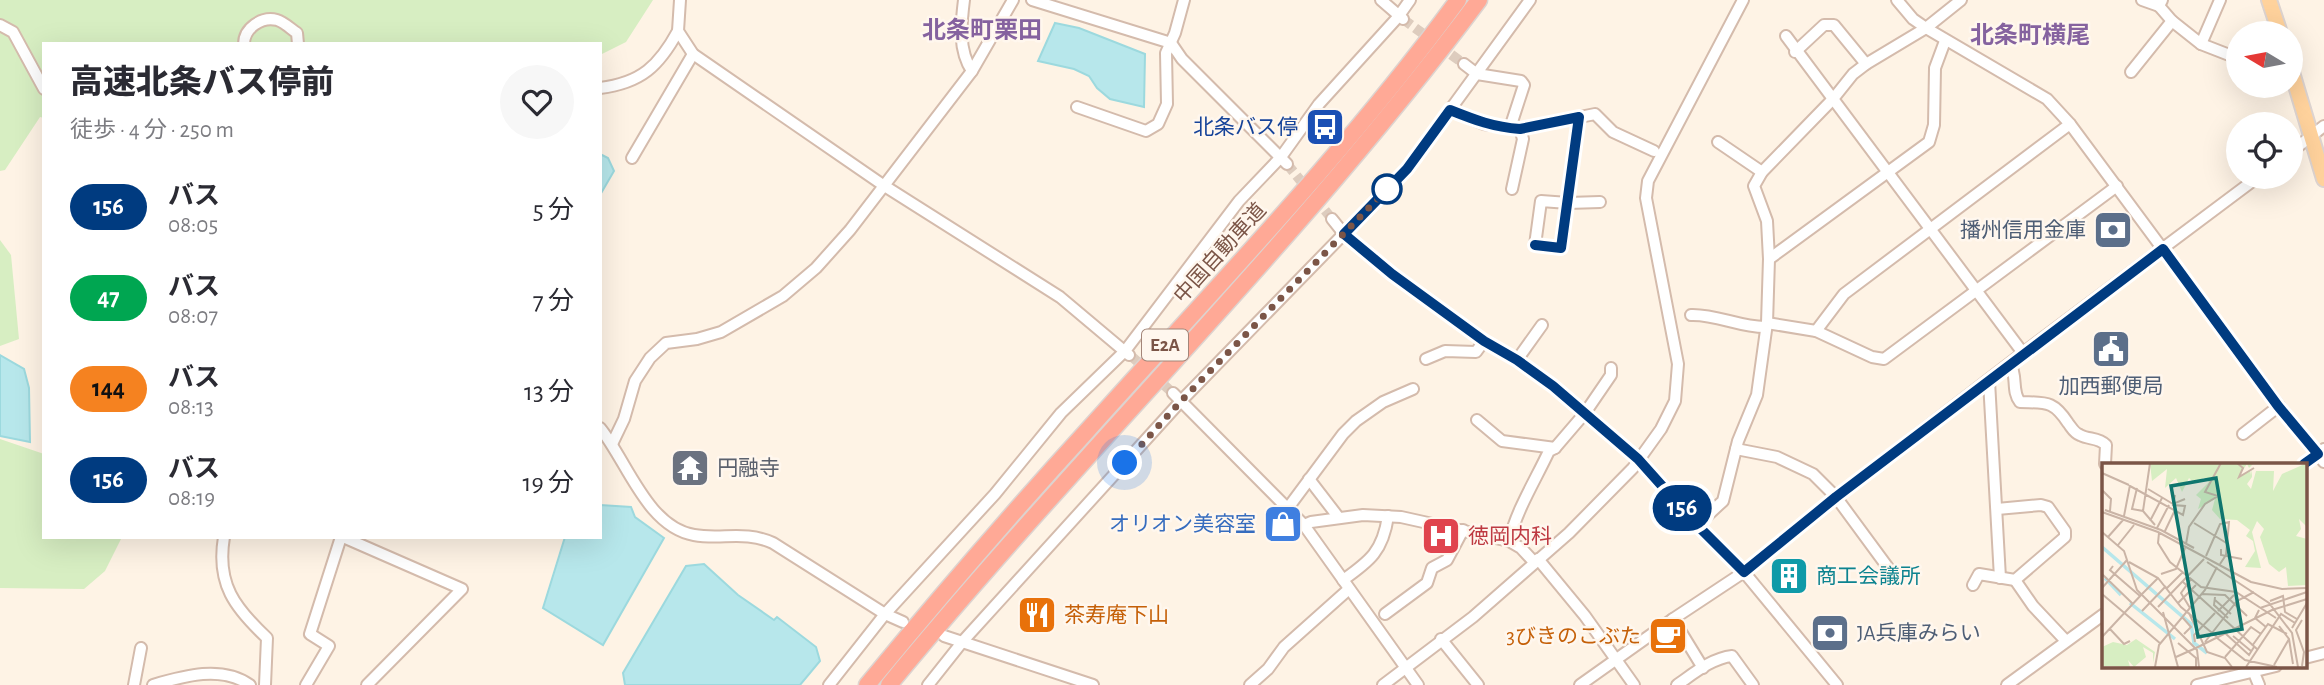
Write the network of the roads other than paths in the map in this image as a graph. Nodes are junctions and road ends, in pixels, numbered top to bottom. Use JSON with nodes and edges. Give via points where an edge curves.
{"nodes":[{"id":1,"x":680,"y":0,"type":"edge"},
{"id":2,"x":964,"y":0,"type":"edge"},
{"id":3,"x":1013,"y":0,"type":"edge"},
{"id":4,"x":1032,"y":0,"type":"edge"},
{"id":5,"x":1078,"y":0,"type":"edge"},
{"id":6,"x":1184,"y":0,"type":"edge"},
{"id":7,"x":1381,"y":0,"type":"edge"},
{"id":8,"x":1410,"y":0,"type":"edge"},
{"id":9,"x":1458,"y":0,"type":"edge"},
{"id":10,"x":1479,"y":0,"type":"edge"},
{"id":11,"x":1530,"y":0,"type":"edge"},
{"id":12,"x":1743,"y":0,"type":"edge"},
{"id":13,"x":1897,"y":0,"type":"edge"},
{"id":14,"x":1961,"y":0,"type":"edge"},
{"id":15,"x":2142,"y":0,"type":"edge"},
{"id":16,"x":2220,"y":0,"type":"edge"},
{"id":17,"x":2269,"y":0,"type":"edge"},
{"id":18,"x":2161,"y":3,"type":"edge"},
{"id":19,"x":1074,"y":13,"type":"junction"},
{"id":20,"x":1401,"y":18,"type":"junction"},
{"id":21,"x":2172,"y":21,"type":"junction"},
{"id":22,"x":2276,"y":21,"type":"edge"},
{"id":23,"x":0,"y":25,"type":"edge"},
{"id":24,"x":1926,"y":28,"type":"junction"},
{"id":25,"x":678,"y":31,"type":"junction"},
{"id":26,"x":1786,"y":36,"type":"dead end"},
{"id":27,"x":1945,"y":41,"type":"junction"},
{"id":28,"x":244,"y":42,"type":"edge"},
{"id":29,"x":298,"y":42,"type":"edge"},
{"id":30,"x":1171,"y":43,"type":"junction"},
{"id":31,"x":2201,"y":44,"type":"junction"},
{"id":32,"x":1795,"y":52,"type":"junction"},
{"id":33,"x":693,"y":54,"type":"junction"},
{"id":34,"x":2226,"y":54,"type":"edge"},
{"id":35,"x":1464,"y":64,"type":"tunnel mouth"},
{"id":36,"x":1866,"y":64,"type":"junction"},
{"id":37,"x":972,"y":71,"type":"junction"},
{"id":38,"x":2131,"y":72,"type":"dead end"},
{"id":39,"x":1478,"y":74,"type":"junction"},
{"id":40,"x":42,"y":85,"type":"edge"},
{"id":41,"x":602,"y":88,"type":"edge"},
{"id":42,"x":2300,"y":98,"type":"edge"},
{"id":43,"x":1833,"y":99,"type":"junction"},
{"id":44,"x":1077,"y":107,"type":"dead end"},
{"id":45,"x":1450,"y":110,"type":"junction"},
{"id":46,"x":1579,"y":117,"type":"junction"},
{"id":47,"x":2070,"y":124,"type":"junction"},
{"id":48,"x":2324,"y":126,"type":"edge"},
{"id":49,"x":1515,"y":129,"type":"junction"},
{"id":50,"x":2311,"y":137,"type":"junction"},
{"id":51,"x":1718,"y":142,"type":"dead end"},
{"id":52,"x":2303,"y":143,"type":"edge"},
{"id":53,"x":1654,"y":151,"type":"dead end"},
{"id":54,"x":632,"y":158,"type":"dead end"},
{"id":55,"x":1284,"y":161,"type":"junction"},
{"id":56,"x":1762,"y":172,"type":"junction"},
{"id":57,"x":1888,"y":174,"type":"junction"},
{"id":58,"x":2324,"y":179,"type":"edge"},
{"id":59,"x":883,"y":185,"type":"junction"},
{"id":60,"x":2117,"y":186,"type":"junction"},
{"id":61,"x":1512,"y":189,"type":"dead end"},
{"id":62,"x":2242,"y":189,"type":"edge"},
{"id":63,"x":1600,"y":202,"type":"dead end"},
{"id":64,"x":1568,"y":204,"type":"junction"},
{"id":65,"x":1332,"y":219,"type":"tunnel mouth"},
{"id":66,"x":1931,"y":230,"type":"junction"},
{"id":67,"x":1344,"y":234,"type":"junction"},
{"id":68,"x":2163,"y":249,"type":"junction"},
{"id":69,"x":1769,"y":259,"type":"junction"},
{"id":70,"x":1976,"y":292,"type":"junction"},
{"id":71,"x":1691,"y":315,"type":"dead end"},
{"id":72,"x":1542,"y":325,"type":"dead end"},
{"id":73,"x":1766,"y":325,"type":"junction"},
{"id":74,"x":1816,"y":331,"type":"junction"},
{"id":75,"x":1484,"y":341,"type":"junction"},
{"id":76,"x":1127,"y":353,"type":"junction"},
{"id":77,"x":2023,"y":354,"type":"junction"},
{"id":78,"x":1426,"y":359,"type":"dead end"},
{"id":79,"x":1517,"y":360,"type":"junction"},
{"id":80,"x":2010,"y":364,"type":"junction"},
{"id":81,"x":1611,"y":368,"type":"dead end"},
{"id":82,"x":1989,"y":381,"type":"junction"},
{"id":83,"x":1413,"y":389,"type":"dead end"},
{"id":84,"x":1177,"y":397,"type":"junction"},
{"id":85,"x":2278,"y":406,"type":"junction"},
{"id":86,"x":1585,"y":414,"type":"junction"},
{"id":87,"x":1477,"y":419,"type":"dead end"},
{"id":88,"x":602,"y":431,"type":"edge"},
{"id":89,"x":2242,"y":434,"type":"dead end"},
{"id":90,"x":612,"y":444,"type":"junction"},
{"id":91,"x":1555,"y":448,"type":"junction"},
{"id":92,"x":1736,"y":449,"type":"junction"},
{"id":93,"x":2322,"y":455,"type":"edge"},
{"id":94,"x":1638,"y":459,"type":"junction"},
{"id":95,"x":2105,"y":463,"type":"edge"},
{"id":96,"x":2306,"y":463,"type":"edge"},
{"id":97,"x":1309,"y":479,"type":"junction"},
{"id":98,"x":1836,"y":497,"type":"junction"},
{"id":99,"x":1288,"y":508,"type":"junction"},
{"id":100,"x":1997,"y":509,"type":"junction"},
{"id":101,"x":1388,"y":516,"type":"junction"},
{"id":102,"x":1339,"y":518,"type":"junction"},
{"id":103,"x":1304,"y":525,"type":"junction"},
{"id":104,"x":1697,"y":525,"type":"junction"},
{"id":105,"x":1464,"y":530,"type":"junction"},
{"id":106,"x":225,"y":539,"type":"edge"},
{"id":107,"x":341,"y":539,"type":"edge"},
{"id":108,"x":347,"y":539,"type":"edge"},
{"id":109,"x":1509,"y":541,"type":"junction"},
{"id":110,"x":1536,"y":560,"type":"junction"},
{"id":111,"x":1889,"y":569,"type":"dead end"},
{"id":112,"x":1744,"y":572,"type":"junction"},
{"id":113,"x":2000,"y":578,"type":"junction"},
{"id":114,"x":2015,"y":579,"type":"junction"},
{"id":115,"x":1346,"y":584,"type":"junction"},
{"id":116,"x":1973,"y":585,"type":"dead end"},
{"id":117,"x":886,"y":614,"type":"junction"},
{"id":118,"x":1385,"y":614,"type":"dead end"},
{"id":119,"x":2102,"y":615,"type":"edge"},
{"id":120,"x":1673,"y":619,"type":"junction"},
{"id":121,"x":903,"y":622,"type":"dead end"},
{"id":122,"x":944,"y":636,"type":"dead end"},
{"id":123,"x":1441,"y":639,"type":"junction"},
{"id":124,"x":963,"y":641,"type":"junction"},
{"id":125,"x":2066,"y":641,"type":"junction"},
{"id":126,"x":142,"y":648,"type":"dead end"},
{"id":127,"x":2324,"y":653,"type":"edge"},
{"id":128,"x":2306,"y":658,"type":"edge"},
{"id":129,"x":1615,"y":662,"type":"junction"},
{"id":130,"x":1406,"y":667,"type":"junction"},
{"id":131,"x":1703,"y":668,"type":"junction"},
{"id":132,"x":2252,"y":669,"type":"edge"},
{"id":133,"x":1079,"y":682,"type":"edge"},
{"id":134,"x":1830,"y":683,"type":"edge"},
{"id":135,"x":134,"y":685,"type":"edge"},
{"id":136,"x":153,"y":685,"type":"edge"},
{"id":137,"x":250,"y":685,"type":"edge"},
{"id":138,"x":265,"y":685,"type":"edge"},
{"id":139,"x":306,"y":685,"type":"edge"},
{"id":140,"x":367,"y":685,"type":"edge"},
{"id":141,"x":829,"y":685,"type":"edge"},
{"id":142,"x":867,"y":685,"type":"edge"},
{"id":143,"x":889,"y":685,"type":"edge"},
{"id":144,"x":928,"y":685,"type":"edge"},
{"id":145,"x":1093,"y":685,"type":"edge"},
{"id":146,"x":1250,"y":685,"type":"edge"},
{"id":147,"x":1383,"y":685,"type":"edge"},
{"id":148,"x":1418,"y":685,"type":"edge"},
{"id":149,"x":1478,"y":685,"type":"edge"},
{"id":150,"x":1580,"y":685,"type":"edge"},
{"id":151,"x":1634,"y":685,"type":"edge"},
{"id":152,"x":1677,"y":685,"type":"edge"},
{"id":153,"x":1753,"y":685,"type":"edge"},
{"id":154,"x":2007,"y":685,"type":"edge"},
{"id":155,"x":2197,"y":685,"type":"edge"},
{"id":156,"x":2259,"y":685,"type":"edge"}],
"edges":[{"from":1,"to":25,"type":"street"},
{"from":2,"to":37,"type":"street","via":[[962,37],[965,61]]},
{"from":3,"to":37,"type":"street"},
{"from":4,"to":19,"type":"street"},
{"from":5,"to":19,"type":"street"},
{"from":6,"to":30,"type":"street"},
{"from":7,"to":20,"type":"street"},
{"from":8,"to":20,"type":"street"},
{"from":9,"to":142,"type":"highway","name":"中国自動車道","number":"E2A","via":[[1291,206],[1022,503]]},
{"from":10,"to":143,"type":"highway","name":"中国自動車道","number":"E2A","via":[[1303,219],[1020,531]]},
{"from":11,"to":39,"type":"street"},
{"from":12,"to":94,"type":"street","via":[[1648,181],[1646,198],[1678,381],[1675,401],[1661,429]]},
{"from":13,"to":24,"type":"street"},
{"from":14,"to":24,"type":"street"},
{"from":15,"to":18,"type":"street"},
{"from":16,"to":31,"type":"street"},
{"from":17,"to":22,"type":"main road"},
{"from":18,"to":21,"type":"street"},
{"from":19,"to":30,"type":"street"},
{"from":20,"to":55,"type":"street","via":[[1319,104]]},
{"from":21,"to":31,"type":"street"},
{"from":21,"to":38,"type":"street"},
{"from":23,"to":40,"type":"street","via":[[13,32]]},
{"from":24,"to":27,"type":"street"},
{"from":24,"to":36,"type":"street"},
{"from":25,"to":33,"type":"street"},
{"from":25,"to":41,"type":"street","via":[[651,69],[633,81]]},
{"from":26,"to":32,"type":"street"},
{"from":27,"to":47,"type":"street","via":[[2047,99]]},
{"from":27,"to":57,"type":"street","via":[[1935,68],[1929,142]]},
{"from":28,"to":29,"type":"street","via":[[251,26],[266,19],[279,20],[296,33]]},
{"from":30,"to":44,"type":"street","via":[[1166,53],[1167,104],[1158,124],[1146,131]]},
{"from":30,"to":55,"type":"street"},
{"from":31,"to":34,"type":"street"},
{"from":32,"to":36,"type":"street","via":[[1824,25],[1833,24]]},
{"from":32,"to":43,"type":"street"},
{"from":33,"to":54,"type":"street"},
{"from":33,"to":59,"type":"street"},
{"from":35,"to":39,"type":"street"},
{"from":36,"to":43,"type":"street"},
{"from":37,"to":59,"type":"street"},
{"from":39,"to":45,"type":"street"},
{"from":39,"to":49,"type":"street","via":[[1524,85]]},
{"from":42,"to":50,"type":"main road"},
{"from":43,"to":56,"type":"street"},
{"from":43,"to":57,"type":"street"},
{"from":45,"to":49,"type":"street","via":[[1484,124]]},
{"from":45,"to":67,"type":"street","via":[[1407,169]]},
{"from":46,"to":49,"type":"street"},
{"from":46,"to":53,"type":"street","via":[[1595,114],[1613,132]]},
{"from":46,"to":64,"type":"street"},
{"from":47,"to":60,"type":"street"},
{"from":47,"to":66,"type":"street"},
{"from":48,"to":50,"type":"street"},
{"from":49,"to":61,"type":"street","via":[[1523,139]]},
{"from":50,"to":52,"type":"street"},
{"from":50,"to":58,"type":"main road"},
{"from":51,"to":56,"type":"street"},
{"from":55,"to":76,"type":"street","via":[[1239,201]]},
{"from":56,"to":69,"type":"street","via":[[1754,187],[1767,221]]},
{"from":57,"to":66,"type":"street"},
{"from":57,"to":69,"type":"street"},
{"from":59,"to":76,"type":"street","via":[[1060,297]]},
{"from":59,"to":90,"type":"street","via":[[817,268],[783,296],[721,331],[666,343],[650,358],[635,382]]},
{"from":60,"to":68,"type":"street"},
{"from":60,"to":70,"type":"street"},
{"from":62,"to":68,"type":"street"},
{"from":63,"to":64,"type":"street"},
{"from":64,"to":64,"type":"street","via":[[1541,201],[1535,245],[1561,248]]},
{"from":65,"to":67,"type":"street"},
{"from":66,"to":70,"type":"street"},
{"from":66,"to":74,"type":"street","via":[[1844,294]]},
{"from":67,"to":75,"type":"street"},
{"from":67,"to":84,"type":"street"},
{"from":68,"to":77,"type":"street"},
{"from":68,"to":85,"type":"street"},
{"from":69,"to":73,"type":"street"},
{"from":70,"to":74,"type":"street","via":[[1884,359]]},
{"from":70,"to":77,"type":"street"},
{"from":71,"to":73,"type":"street","via":[[1706,314],[1752,327]]},
{"from":72,"to":79,"type":"street"},
{"from":73,"to":74,"type":"street"},
{"from":73,"to":92,"type":"street","via":[[1757,395]]},
{"from":75,"to":78,"type":"street","via":[[1476,352],[1445,351]]},
{"from":75,"to":79,"type":"street"},
{"from":76,"to":117,"type":"street","via":[[1061,413]]},
{"from":77,"to":80,"type":"street"},
{"from":79,"to":86,"type":"street"},
{"from":80,"to":82,"type":"street"},
{"from":80,"to":95,"type":"street","via":[[2020,402],[2057,407],[2075,432],[2106,445]]},
{"from":81,"to":86,"type":"street"},
{"from":82,"to":98,"type":"street"},
{"from":82,"to":100,"type":"street"},
{"from":83,"to":97,"type":"street","via":[[1356,421]]},
{"from":84,"to":99,"type":"street"},
{"from":84,"to":124,"type":"street","via":[[1052,546]]},
{"from":85,"to":89,"type":"street"},
{"from":85,"to":93,"type":"street"},
{"from":86,"to":91,"type":"street"},
{"from":86,"to":94,"type":"street"},
{"from":87,"to":91,"type":"street","via":[[1502,441]]},
{"from":88,"to":90,"type":"street"},
{"from":90,"to":117,"type":"street","via":[[665,523],[696,536],[760,537]]},
{"from":91,"to":109,"type":"street","via":[[1549,451],[1519,510]]},
{"from":92,"to":98,"type":"street","via":[[1777,457],[1813,474]]},
{"from":92,"to":104,"type":"street","via":[[1723,501]]},
{"from":93,"to":96,"type":"street"},
{"from":94,"to":104,"type":"street"},
{"from":94,"to":110,"type":"street","via":[[1592,511]]},
{"from":97,"to":99,"type":"street"},
{"from":97,"to":102,"type":"street"},
{"from":98,"to":111,"type":"street"},
{"from":98,"to":112,"type":"street"},
{"from":99,"to":103,"type":"street"},
{"from":100,"to":113,"type":"street"},
{"from":100,"to":114,"type":"street","via":[[2048,507],[2065,531],[2064,537]]},
{"from":101,"to":102,"type":"street"},
{"from":101,"to":105,"type":"street"},
{"from":101,"to":115,"type":"street","via":[[1372,558]]},
{"from":102,"to":103,"type":"street"},
{"from":103,"to":115,"type":"street"},
{"from":104,"to":112,"type":"street"},
{"from":105,"to":109,"type":"street"},
{"from":105,"to":118,"type":"street","via":[[1447,560],[1432,568],[1427,583]]},
{"from":106,"to":138,"type":"street","via":[[225,584],[241,613],[267,638]]},
{"from":107,"to":139,"type":"street","via":[[310,634],[329,646]]},
{"from":108,"to":140,"type":"street","via":[[462,589]]},
{"from":109,"to":110,"type":"street"},
{"from":110,"to":123,"type":"street"},
{"from":110,"to":129,"type":"street","via":[[1585,616]]},
{"from":112,"to":120,"type":"street"},
{"from":112,"to":134,"type":"street"},
{"from":113,"to":114,"type":"street"},
{"from":113,"to":116,"type":"street","via":[[1979,575]]},
{"from":114,"to":125,"type":"street"},
{"from":115,"to":130,"type":"street"},
{"from":115,"to":146,"type":"street"},
{"from":117,"to":121,"type":"street"},
{"from":117,"to":141,"type":"street"},
{"from":119,"to":125,"type":"street"},
{"from":120,"to":129,"type":"street"},
{"from":120,"to":131,"type":"street"},
{"from":122,"to":124,"type":"street"},
{"from":123,"to":130,"type":"street"},
{"from":123,"to":149,"type":"street"},
{"from":124,"to":133,"type":"street"},
{"from":124,"to":144,"type":"street"},
{"from":125,"to":154,"type":"street"},
{"from":126,"to":135,"type":"street"},
{"from":127,"to":128,"type":"street"},
{"from":129,"to":150,"type":"street"},
{"from":129,"to":151,"type":"street"},
{"from":130,"to":147,"type":"street"},
{"from":130,"to":148,"type":"street"},
{"from":131,"to":152,"type":"street"},
{"from":131,"to":153,"type":"street","via":[[1732,656]]},
{"from":132,"to":155,"type":"street"},
{"from":132,"to":156,"type":"street"},
{"from":133,"to":145,"type":"street"},
{"from":136,"to":137,"type":"street","via":[[179,677],[224,673]]}]}
